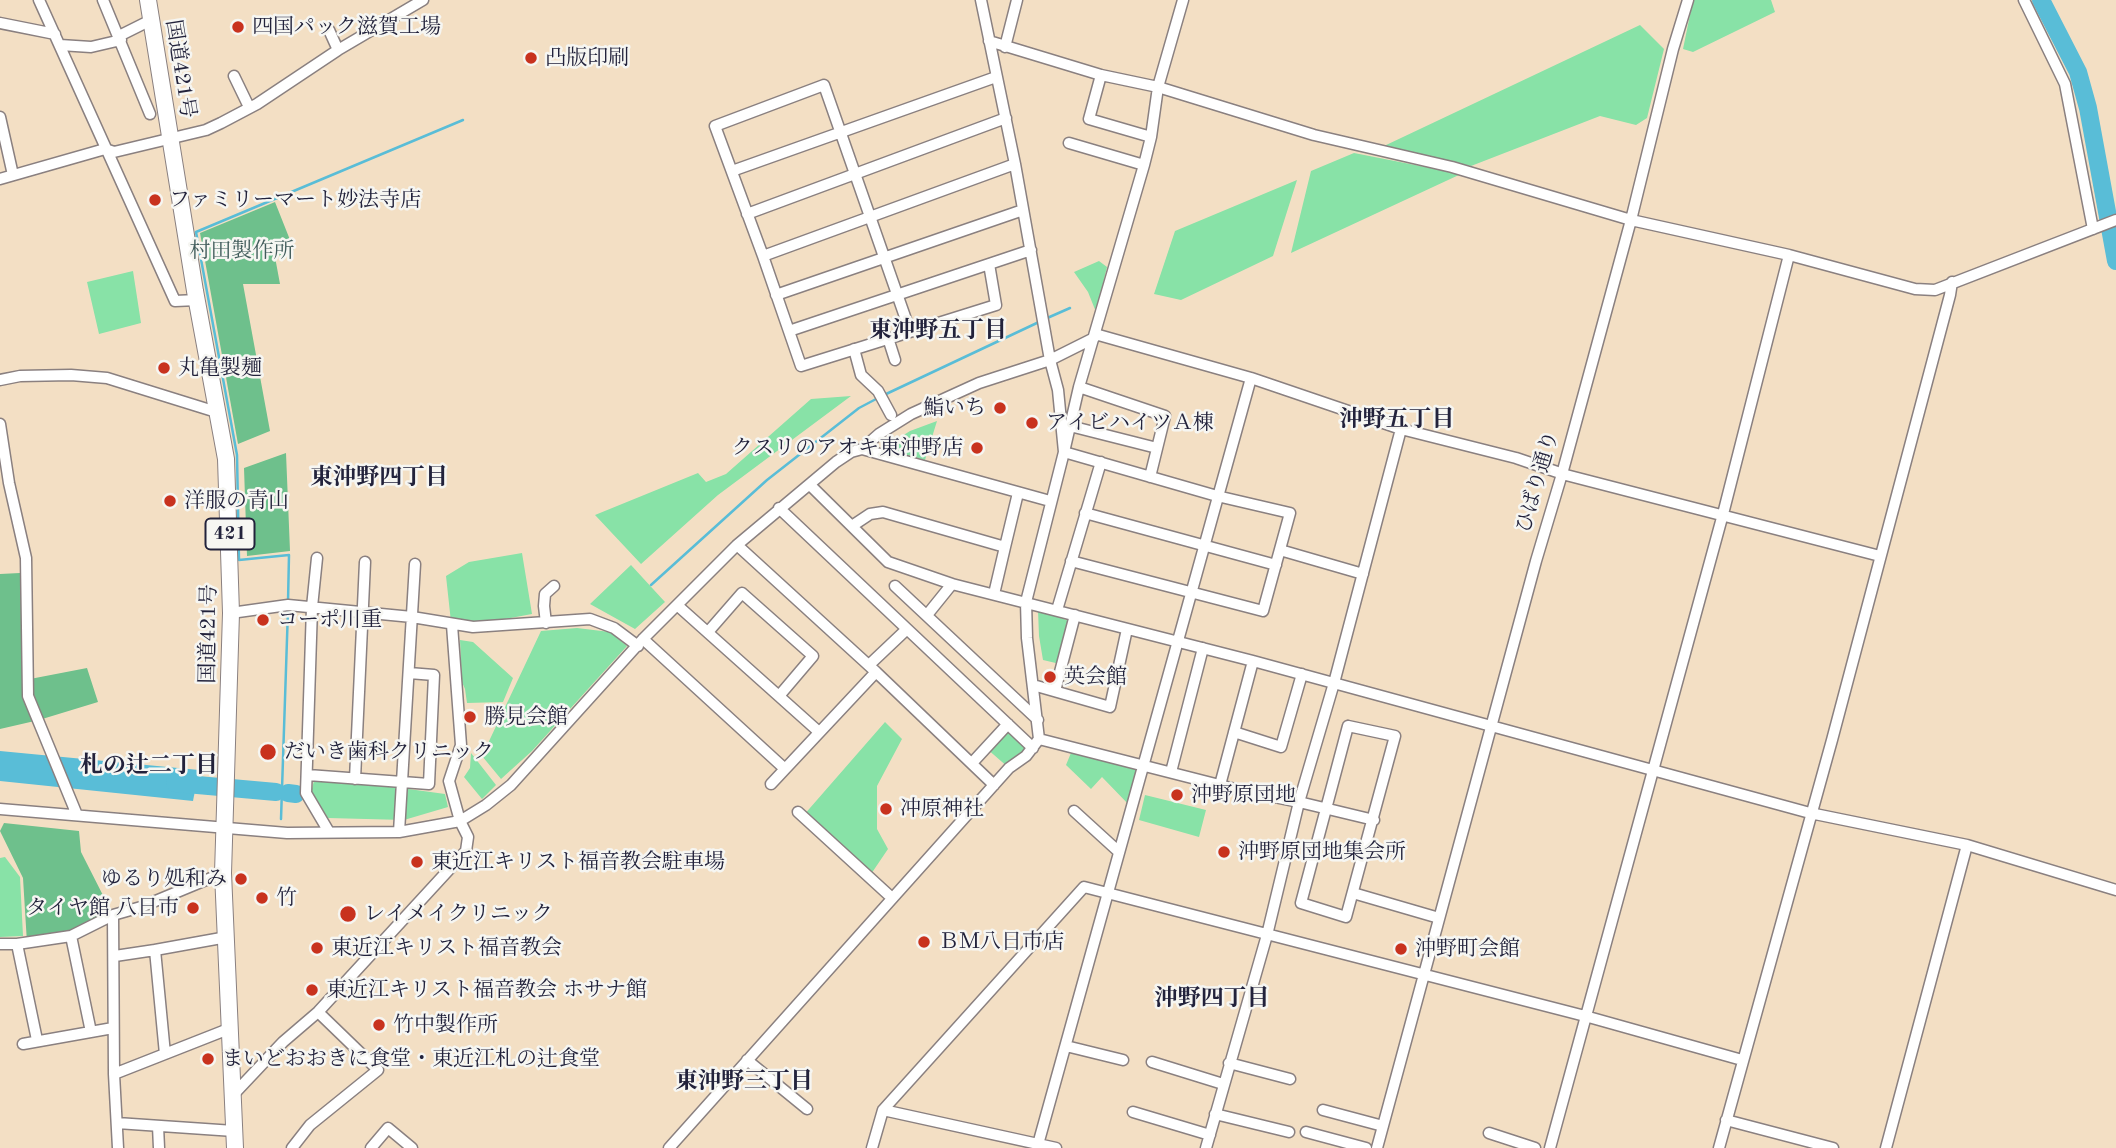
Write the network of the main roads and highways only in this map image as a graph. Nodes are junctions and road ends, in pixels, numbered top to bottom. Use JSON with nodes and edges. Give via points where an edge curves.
{"nodes":[{"id":1,"x":148,"y":0,"type":"edge"},
{"id":2,"x":235,"y":1148,"type":"edge"}],
"edges":[{"from":1,"to":2,"type":"highway","name":"国道421号","number":"421","via":[[226,459],[231,613],[223,873]]}]}
